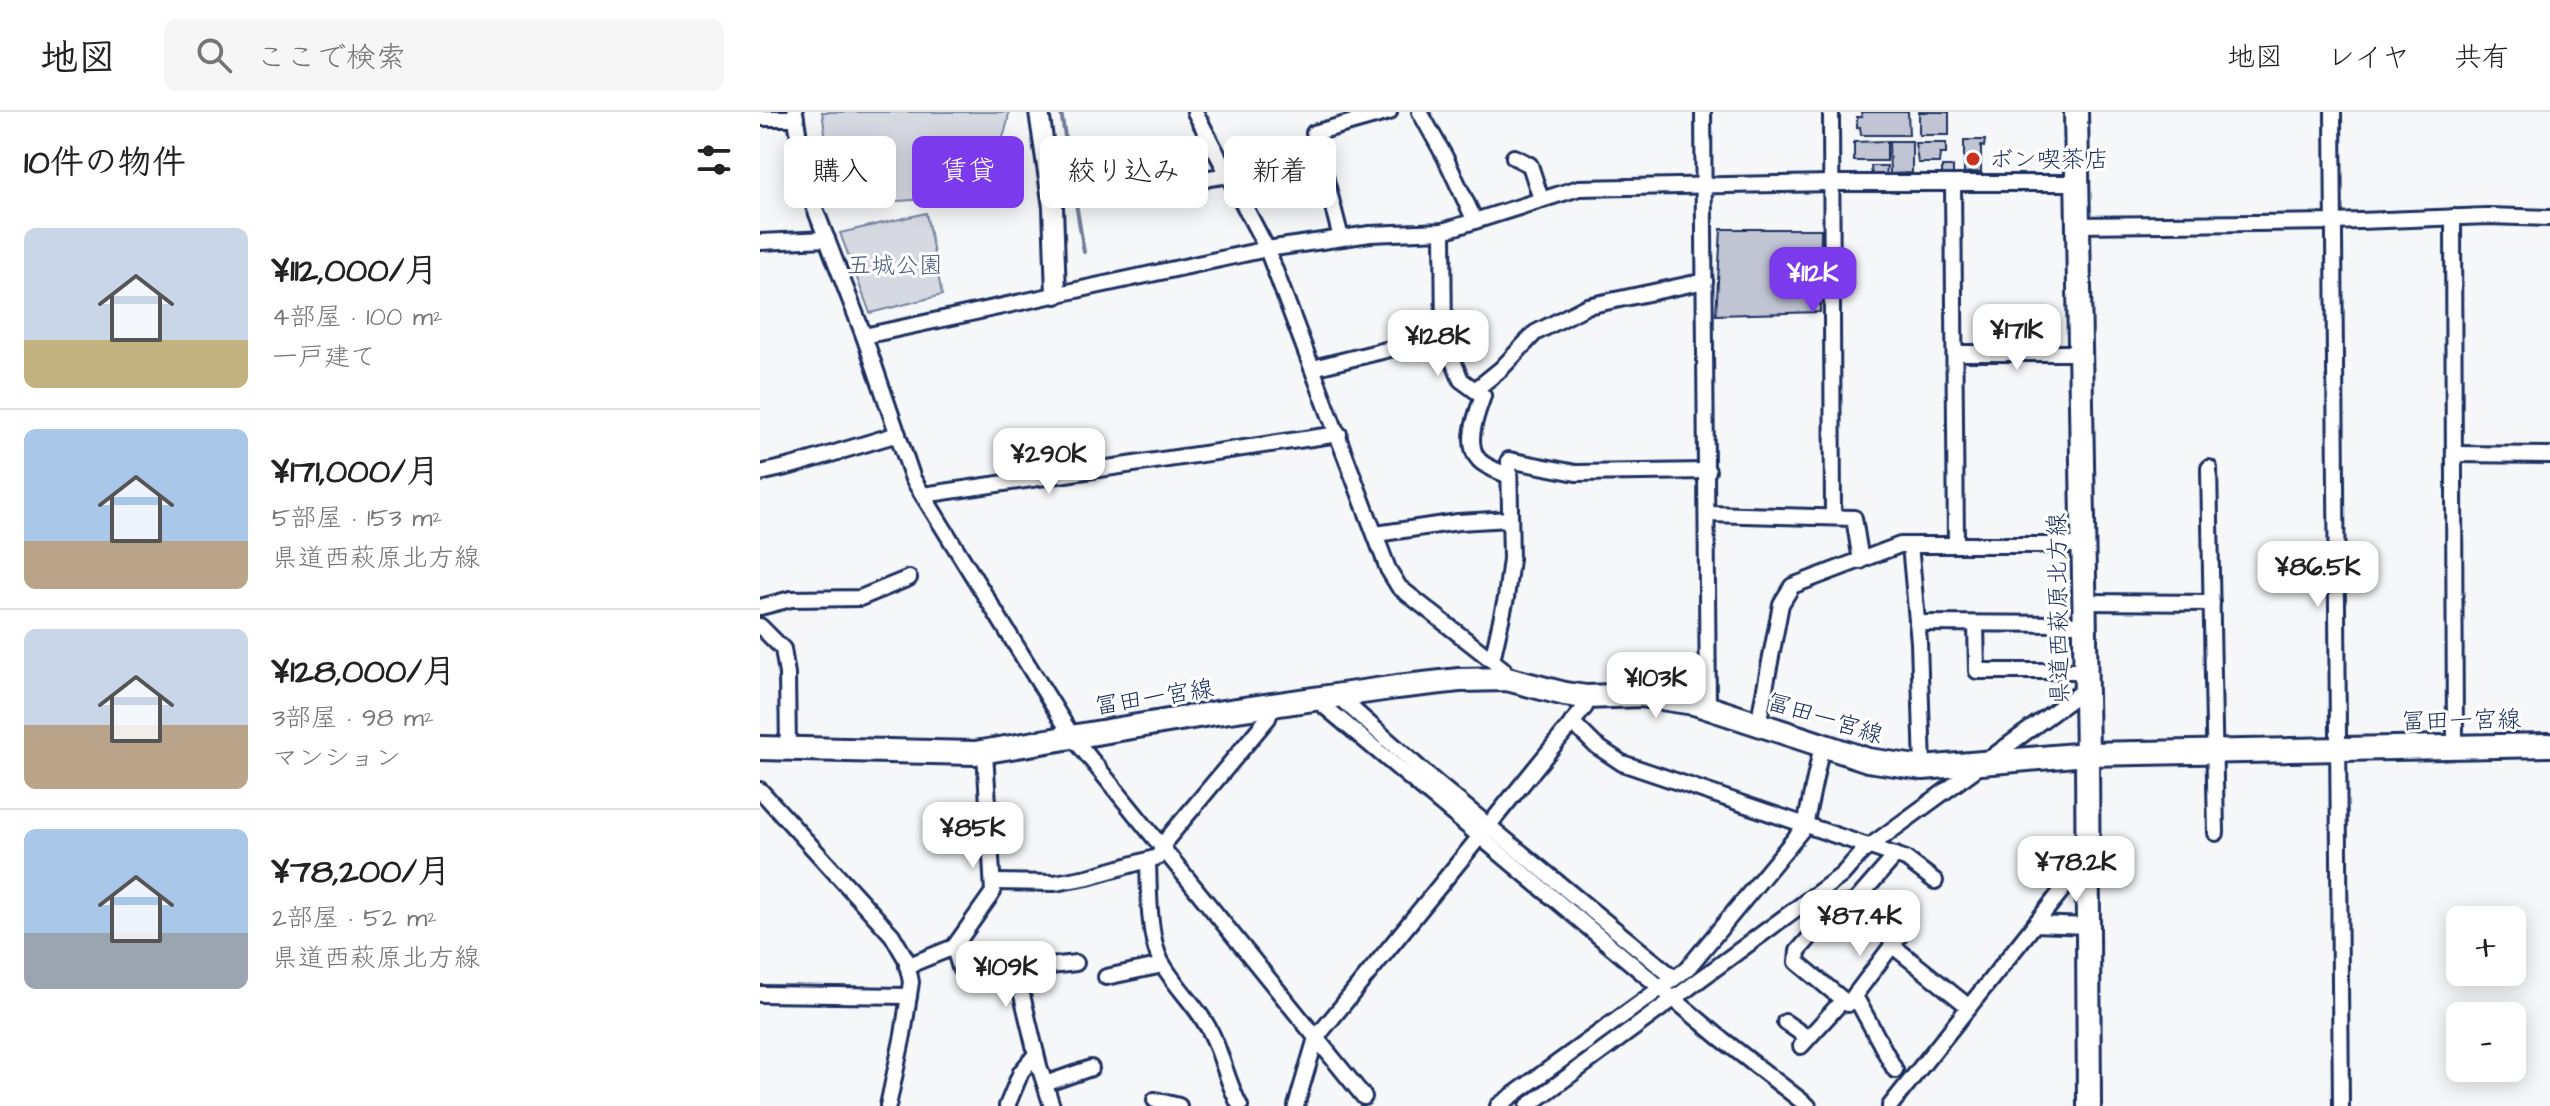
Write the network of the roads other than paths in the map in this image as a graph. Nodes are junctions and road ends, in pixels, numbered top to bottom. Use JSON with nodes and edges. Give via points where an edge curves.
{"nodes":[{"id":1,"x":1039,"y":112,"type":"edge"},
{"id":2,"x":1195,"y":112,"type":"edge"},
{"id":3,"x":1389,"y":112,"type":"edge"},
{"id":4,"x":1420,"y":112,"type":"edge"},
{"id":5,"x":1703,"y":112,"type":"edge"},
{"id":6,"x":1831,"y":112,"type":"edge"},
{"id":7,"x":2076,"y":112,"type":"edge"},
{"id":8,"x":2333,"y":112,"type":"edge"},
{"id":9,"x":796,"y":115,"type":"edge"},
{"id":10,"x":760,"y":118,"type":"edge"},
{"id":11,"x":1514,"y":157,"type":"dead end"},
{"id":12,"x":1224,"y":164,"type":"edge"},
{"id":13,"x":1832,"y":183,"type":"junction"},
{"id":14,"x":1953,"y":183,"type":"junction"},
{"id":15,"x":2077,"y":183,"type":"junction"},
{"id":16,"x":1704,"y":186,"type":"junction"},
{"id":17,"x":1541,"y":199,"type":"junction"},
{"id":18,"x":1246,"y":208,"type":"edge"},
{"id":19,"x":2453,"y":217,"type":"junction"},
{"id":20,"x":2550,"y":218,"type":"edge"},
{"id":21,"x":1474,"y":219,"type":"junction"},
{"id":22,"x":2334,"y":222,"type":"junction"},
{"id":23,"x":2077,"y":225,"type":"junction"},
{"id":24,"x":1443,"y":231,"type":"junction"},
{"id":25,"x":1341,"y":238,"type":"junction"},
{"id":26,"x":827,"y":239,"type":"junction"},
{"id":27,"x":760,"y":242,"type":"edge"},
{"id":28,"x":1267,"y":249,"type":"junction"},
{"id":29,"x":1705,"y":281,"type":"junction"},
{"id":30,"x":1056,"y":294,"type":"junction"},
{"id":31,"x":864,"y":336,"type":"junction"},
{"id":32,"x":1444,"y":339,"type":"junction"},
{"id":33,"x":1955,"y":353,"type":"junction"},
{"id":34,"x":2079,"y":353,"type":"junction"},
{"id":35,"x":1313,"y":368,"type":"junction"},
{"id":36,"x":1475,"y":390,"type":"junction"},
{"id":37,"x":898,"y":434,"type":"junction"},
{"id":38,"x":1339,"y":434,"type":"junction"},
{"id":39,"x":2454,"y":454,"type":"junction"},
{"id":40,"x":2550,"y":455,"type":"edge"},
{"id":41,"x":2209,"y":468,"type":"dead end"},
{"id":42,"x":1708,"y":471,"type":"junction"},
{"id":43,"x":760,"y":473,"type":"edge"},
{"id":44,"x":1509,"y":476,"type":"junction"},
{"id":45,"x":923,"y":495,"type":"junction"},
{"id":46,"x":1708,"y":514,"type":"junction"},
{"id":47,"x":1833,"y":517,"type":"junction"},
{"id":48,"x":1510,"y":519,"type":"junction"},
{"id":49,"x":1376,"y":534,"type":"junction"},
{"id":50,"x":1910,"y":545,"type":"junction"},
{"id":51,"x":1956,"y":545,"type":"junction"},
{"id":52,"x":2083,"y":545,"type":"junction"},
{"id":53,"x":1861,"y":561,"type":"junction"},
{"id":54,"x":909,"y":578,"type":"dead end"},
{"id":55,"x":2212,"y":603,"type":"junction"},
{"id":56,"x":760,"y":607,"type":"edge"},
{"id":57,"x":2084,"y":613,"type":"junction"},
{"id":58,"x":1917,"y":623,"type":"junction"},
{"id":59,"x":1976,"y":624,"type":"junction"},
{"id":60,"x":760,"y":626,"type":"edge"},
{"id":61,"x":1492,"y":660,"type":"junction"},
{"id":62,"x":1507,"y":679,"type":"junction"},
{"id":63,"x":2085,"y":680,"type":"junction"},
{"id":64,"x":1586,"y":697,"type":"junction"},
{"id":65,"x":1328,"y":698,"type":"junction"},
{"id":66,"x":1273,"y":705,"type":"junction"},
{"id":67,"x":1708,"y":708,"type":"junction"},
{"id":68,"x":1572,"y":722,"type":"junction"},
{"id":69,"x":1758,"y":725,"type":"junction"},
{"id":70,"x":1072,"y":736,"type":"junction"},
{"id":71,"x":1822,"y":745,"type":"junction"},
{"id":72,"x":2550,"y":745,"type":"edge"},
{"id":73,"x":2455,"y":746,"type":"junction"},
{"id":74,"x":760,"y":748,"type":"edge"},
{"id":75,"x":788,"y":749,"type":"junction"},
{"id":76,"x":2338,"y":749,"type":"junction"},
{"id":77,"x":985,"y":752,"type":"junction"},
{"id":78,"x":2216,"y":752,"type":"junction"},
{"id":79,"x":2087,"y":754,"type":"junction"},
{"id":80,"x":1984,"y":764,"type":"junction"},
{"id":81,"x":1923,"y":768,"type":"junction"},
{"id":82,"x":760,"y":790,"type":"edge"},
{"id":83,"x":1805,"y":826,"type":"junction"},
{"id":84,"x":1486,"y":830,"type":"junction"},
{"id":85,"x":2216,"y":833,"type":"dead end"},
{"id":86,"x":1870,"y":846,"type":"junction"},
{"id":87,"x":1163,"y":849,"type":"junction"},
{"id":88,"x":1896,"y":855,"type":"junction"},
{"id":89,"x":2087,"y":859,"type":"junction"},
{"id":90,"x":1148,"y":861,"type":"junction"},
{"id":91,"x":1935,"y":881,"type":"dead end"},
{"id":92,"x":993,"y":882,"type":"junction"},
{"id":93,"x":2035,"y":924,"type":"junction"},
{"id":94,"x":2088,"y":926,"type":"junction"},
{"id":95,"x":954,"y":947,"type":"junction"},
{"id":96,"x":1076,"y":963,"type":"dead end"},
{"id":97,"x":1163,"y":965,"type":"junction"},
{"id":98,"x":907,"y":966,"type":"junction"},
{"id":99,"x":1016,"y":970,"type":"junction"},
{"id":100,"x":1106,"y":977,"type":"dead end"},
{"id":101,"x":1674,"y":978,"type":"junction"},
{"id":102,"x":1661,"y":988,"type":"junction"},
{"id":103,"x":760,"y":994,"type":"edge"},
{"id":104,"x":909,"y":996,"type":"junction"},
{"id":105,"x":1849,"y":998,"type":"junction"},
{"id":106,"x":1674,"y":999,"type":"junction"},
{"id":107,"x":1969,"y":1007,"type":"junction"},
{"id":108,"x":1785,"y":1022,"type":"dead end"},
{"id":109,"x":1316,"y":1038,"type":"junction"},
{"id":110,"x":1036,"y":1054,"type":"junction"},
{"id":111,"x":1091,"y":1068,"type":"dead end"},
{"id":112,"x":1895,"y":1070,"type":"dead end"},
{"id":113,"x":1045,"y":1084,"type":"junction"},
{"id":114,"x":1364,"y":1097,"type":"dead end"},
{"id":115,"x":1155,"y":1100,"type":"dead end"},
{"id":116,"x":888,"y":1106,"type":"edge"},
{"id":117,"x":1007,"y":1106,"type":"edge"},
{"id":118,"x":1052,"y":1106,"type":"edge"},
{"id":119,"x":1179,"y":1106,"type":"edge"},
{"id":120,"x":1239,"y":1106,"type":"edge"},
{"id":121,"x":1296,"y":1106,"type":"edge"},
{"id":122,"x":1498,"y":1106,"type":"edge"},
{"id":123,"x":1528,"y":1106,"type":"edge"},
{"id":124,"x":1808,"y":1106,"type":"edge"},
{"id":125,"x":1890,"y":1106,"type":"edge"},
{"id":126,"x":2089,"y":1106,"type":"edge"},
{"id":127,"x":2341,"y":1106,"type":"edge"}],
"edges":[{"from":1,"to":30,"type":"street","via":[[1053,207]]},
{"from":2,"to":12,"type":"street"},
{"from":3,"to":25,"type":"street","via":[[1314,133]]},
{"from":4,"to":21,"type":"street"},
{"from":5,"to":16,"type":"street"},
{"from":6,"to":13,"type":"street"},
{"from":7,"to":15,"type":"main road","name":"県道西萩原北方線"},
{"from":8,"to":22,"type":"street"},
{"from":9,"to":10,"type":"street"},
{"from":9,"to":26,"type":"street","via":[[803,165]]},
{"from":11,"to":17,"type":"street","via":[[1530,165]]},
{"from":13,"to":14,"type":"street"},
{"from":13,"to":16,"type":"street"},
{"from":13,"to":47,"type":"street"},
{"from":14,"to":15,"type":"street"},
{"from":14,"to":33,"type":"street"},
{"from":15,"to":23,"type":"main road","name":"県道西萩原北方線"},
{"from":16,"to":17,"type":"street","via":[[1579,188]]},
{"from":16,"to":29,"type":"street"},
{"from":17,"to":21,"type":"street"},
{"from":18,"to":28,"type":"street"},
{"from":19,"to":20,"type":"street"},
{"from":19,"to":22,"type":"street"},
{"from":19,"to":39,"type":"street"},
{"from":21,"to":24,"type":"street"},
{"from":22,"to":23,"type":"street"},
{"from":22,"to":76,"type":"street"},
{"from":23,"to":34,"type":"main road","name":"県道西萩原北方線"},
{"from":24,"to":25,"type":"street"},
{"from":24,"to":32,"type":"street"},
{"from":25,"to":28,"type":"street"},
{"from":26,"to":27,"type":"street"},
{"from":26,"to":31,"type":"street"},
{"from":28,"to":30,"type":"street"},
{"from":28,"to":35,"type":"street"},
{"from":29,"to":36,"type":"street","via":[[1587,306],[1535,333]]},
{"from":29,"to":42,"type":"street"},
{"from":30,"to":31,"type":"street"},
{"from":31,"to":37,"type":"street"},
{"from":32,"to":35,"type":"street"},
{"from":32,"to":36,"type":"street","via":[[1461,380]]},
{"from":33,"to":34,"type":"street"},
{"from":33,"to":51,"type":"street"},
{"from":34,"to":52,"type":"main road","name":"県道西萩原北方線"},
{"from":35,"to":38,"type":"street"},
{"from":36,"to":44,"type":"street","via":[[1483,396],[1472,445],[1479,461]]},
{"from":37,"to":43,"type":"street"},
{"from":37,"to":45,"type":"street"},
{"from":38,"to":45,"type":"street"},
{"from":38,"to":49,"type":"street"},
{"from":39,"to":40,"type":"street"},
{"from":39,"to":73,"type":"street"},
{"from":41,"to":55,"type":"street"},
{"from":42,"to":44,"type":"street","via":[[1576,473],[1509,460]]},
{"from":42,"to":46,"type":"street"},
{"from":44,"to":48,"type":"street"},
{"from":45,"to":70,"type":"street"},
{"from":46,"to":47,"type":"street"},
{"from":46,"to":67,"type":"street"},
{"from":47,"to":53,"type":"street","via":[[1854,518]]},
{"from":48,"to":49,"type":"street"},
{"from":48,"to":61,"type":"street","via":[[1511,559]]},
{"from":49,"to":61,"type":"street","via":[[1399,587]]},
{"from":50,"to":51,"type":"street"},
{"from":50,"to":53,"type":"street"},
{"from":50,"to":58,"type":"street"},
{"from":51,"to":52,"type":"street"},
{"from":52,"to":57,"type":"main road","name":"県道西萩原北方線"},
{"from":53,"to":69,"type":"street","via":[[1792,586],[1781,604]]},
{"from":54,"to":56,"type":"street","via":[[860,598],[791,599]]},
{"from":55,"to":57,"type":"street"},
{"from":55,"to":78,"type":"street"},
{"from":57,"to":59,"type":"street"},
{"from":57,"to":63,"type":"main road","name":"県道西萩原北方線"},
{"from":58,"to":59,"type":"street"},
{"from":58,"to":81,"type":"street"},
{"from":59,"to":63,"type":"street","via":[[1977,671]]},
{"from":60,"to":75,"type":"street","via":[[783,649]]},
{"from":61,"to":62,"type":"street"},
{"from":62,"to":64,"type":"main road","name":"冨田一宮線"},
{"from":62,"to":65,"type":"main road","name":"冨田一宮線","via":[[1459,680]]},
{"from":63,"to":79,"type":"main road","name":"県道西萩原北方線"},
{"from":63,"to":80,"type":"street"},
{"from":64,"to":67,"type":"main road","name":"冨田一宮線","via":[[1641,695]]},
{"from":64,"to":68,"type":"street","via":[[1585,707]]},
{"from":65,"to":66,"type":"main road","name":"冨田一宮線"},
{"from":65,"to":84,"type":"street"},
{"from":65,"to":84,"type":"street","via":[[1434,781]]},
{"from":66,"to":70,"type":"main road","name":"冨田一宮線"},
{"from":66,"to":87,"type":"street"},
{"from":67,"to":69,"type":"main road","name":"冨田一宮線"},
{"from":68,"to":83,"type":"street","via":[[1622,763]]},
{"from":68,"to":84,"type":"street"},
{"from":69,"to":71,"type":"main road","name":"冨田一宮線"},
{"from":70,"to":77,"type":"main road","name":"冨田一宮線"},
{"from":70,"to":87,"type":"street"},
{"from":71,"to":81,"type":"main road","name":"冨田一宮線","via":[[1868,760]]},
{"from":71,"to":83,"type":"street"},
{"from":72,"to":73,"type":"main road","name":"冨田一宮線"},
{"from":73,"to":76,"type":"main road","name":"冨田一宮線"},
{"from":74,"to":75,"type":"main road","name":"冨田一宮線"},
{"from":75,"to":77,"type":"main road","name":"冨田一宮線"},
{"from":76,"to":78,"type":"main road","name":"冨田一宮線"},
{"from":76,"to":127,"type":"street"},
{"from":77,"to":92,"type":"street"},
{"from":78,"to":79,"type":"main road","name":"冨田一宮線"},
{"from":78,"to":85,"type":"street"},
{"from":79,"to":80,"type":"main road","name":"冨田一宮線"},
{"from":79,"to":89,"type":"main road","name":"県道西萩原北方線"},
{"from":80,"to":81,"type":"main road","name":"冨田一宮線"},
{"from":80,"to":86,"type":"street"},
{"from":82,"to":98,"type":"street","via":[[892,935]]},
{"from":83,"to":86,"type":"street"},
{"from":83,"to":101,"type":"street"},
{"from":84,"to":101,"type":"street"},
{"from":84,"to":102,"type":"street"},
{"from":84,"to":109,"type":"street"},
{"from":86,"to":88,"type":"street"},
{"from":86,"to":106,"type":"street","via":[[1842,875]]},
{"from":87,"to":90,"type":"street"},
{"from":87,"to":109,"type":"street"},
{"from":88,"to":91,"type":"street"},
{"from":88,"to":105,"type":"street","via":[[1854,903],[1838,905],[1798,951],[1797,962]]},
{"from":89,"to":93,"type":"street"},
{"from":89,"to":94,"type":"main road","name":"県道西萩原北方線"},
{"from":90,"to":92,"type":"street","via":[[1055,883]]},
{"from":90,"to":97,"type":"street","via":[[1157,952]]},
{"from":92,"to":95,"type":"street","via":[[993,892]]},
{"from":93,"to":94,"type":"street"},
{"from":93,"to":107,"type":"street"},
{"from":94,"to":126,"type":"main road","name":"県道西萩原北方線"},
{"from":95,"to":98,"type":"street"},
{"from":95,"to":99,"type":"street","via":[[960,968]]},
{"from":96,"to":99,"type":"street"},
{"from":97,"to":100,"type":"street"},
{"from":97,"to":120,"type":"street","via":[[1215,1039]]},
{"from":98,"to":104,"type":"street"},
{"from":99,"to":110,"type":"street"},
{"from":101,"to":102,"type":"street"},
{"from":102,"to":106,"type":"street"},
{"from":102,"to":122,"type":"street"},
{"from":103,"to":104,"type":"street"},
{"from":104,"to":116,"type":"street"},
{"from":105,"to":107,"type":"street","via":[[1896,941]]},
{"from":105,"to":108,"type":"street","via":[[1805,1042]]},
{"from":105,"to":112,"type":"street"},
{"from":106,"to":123,"type":"street"},
{"from":106,"to":124,"type":"street"},
{"from":107,"to":125,"type":"street"},
{"from":109,"to":114,"type":"street"},
{"from":109,"to":121,"type":"street"},
{"from":110,"to":113,"type":"street"},
{"from":110,"to":117,"type":"street","via":[[1021,1072]]},
{"from":111,"to":113,"type":"street"},
{"from":113,"to":118,"type":"street"},
{"from":115,"to":119,"type":"street"}]}
